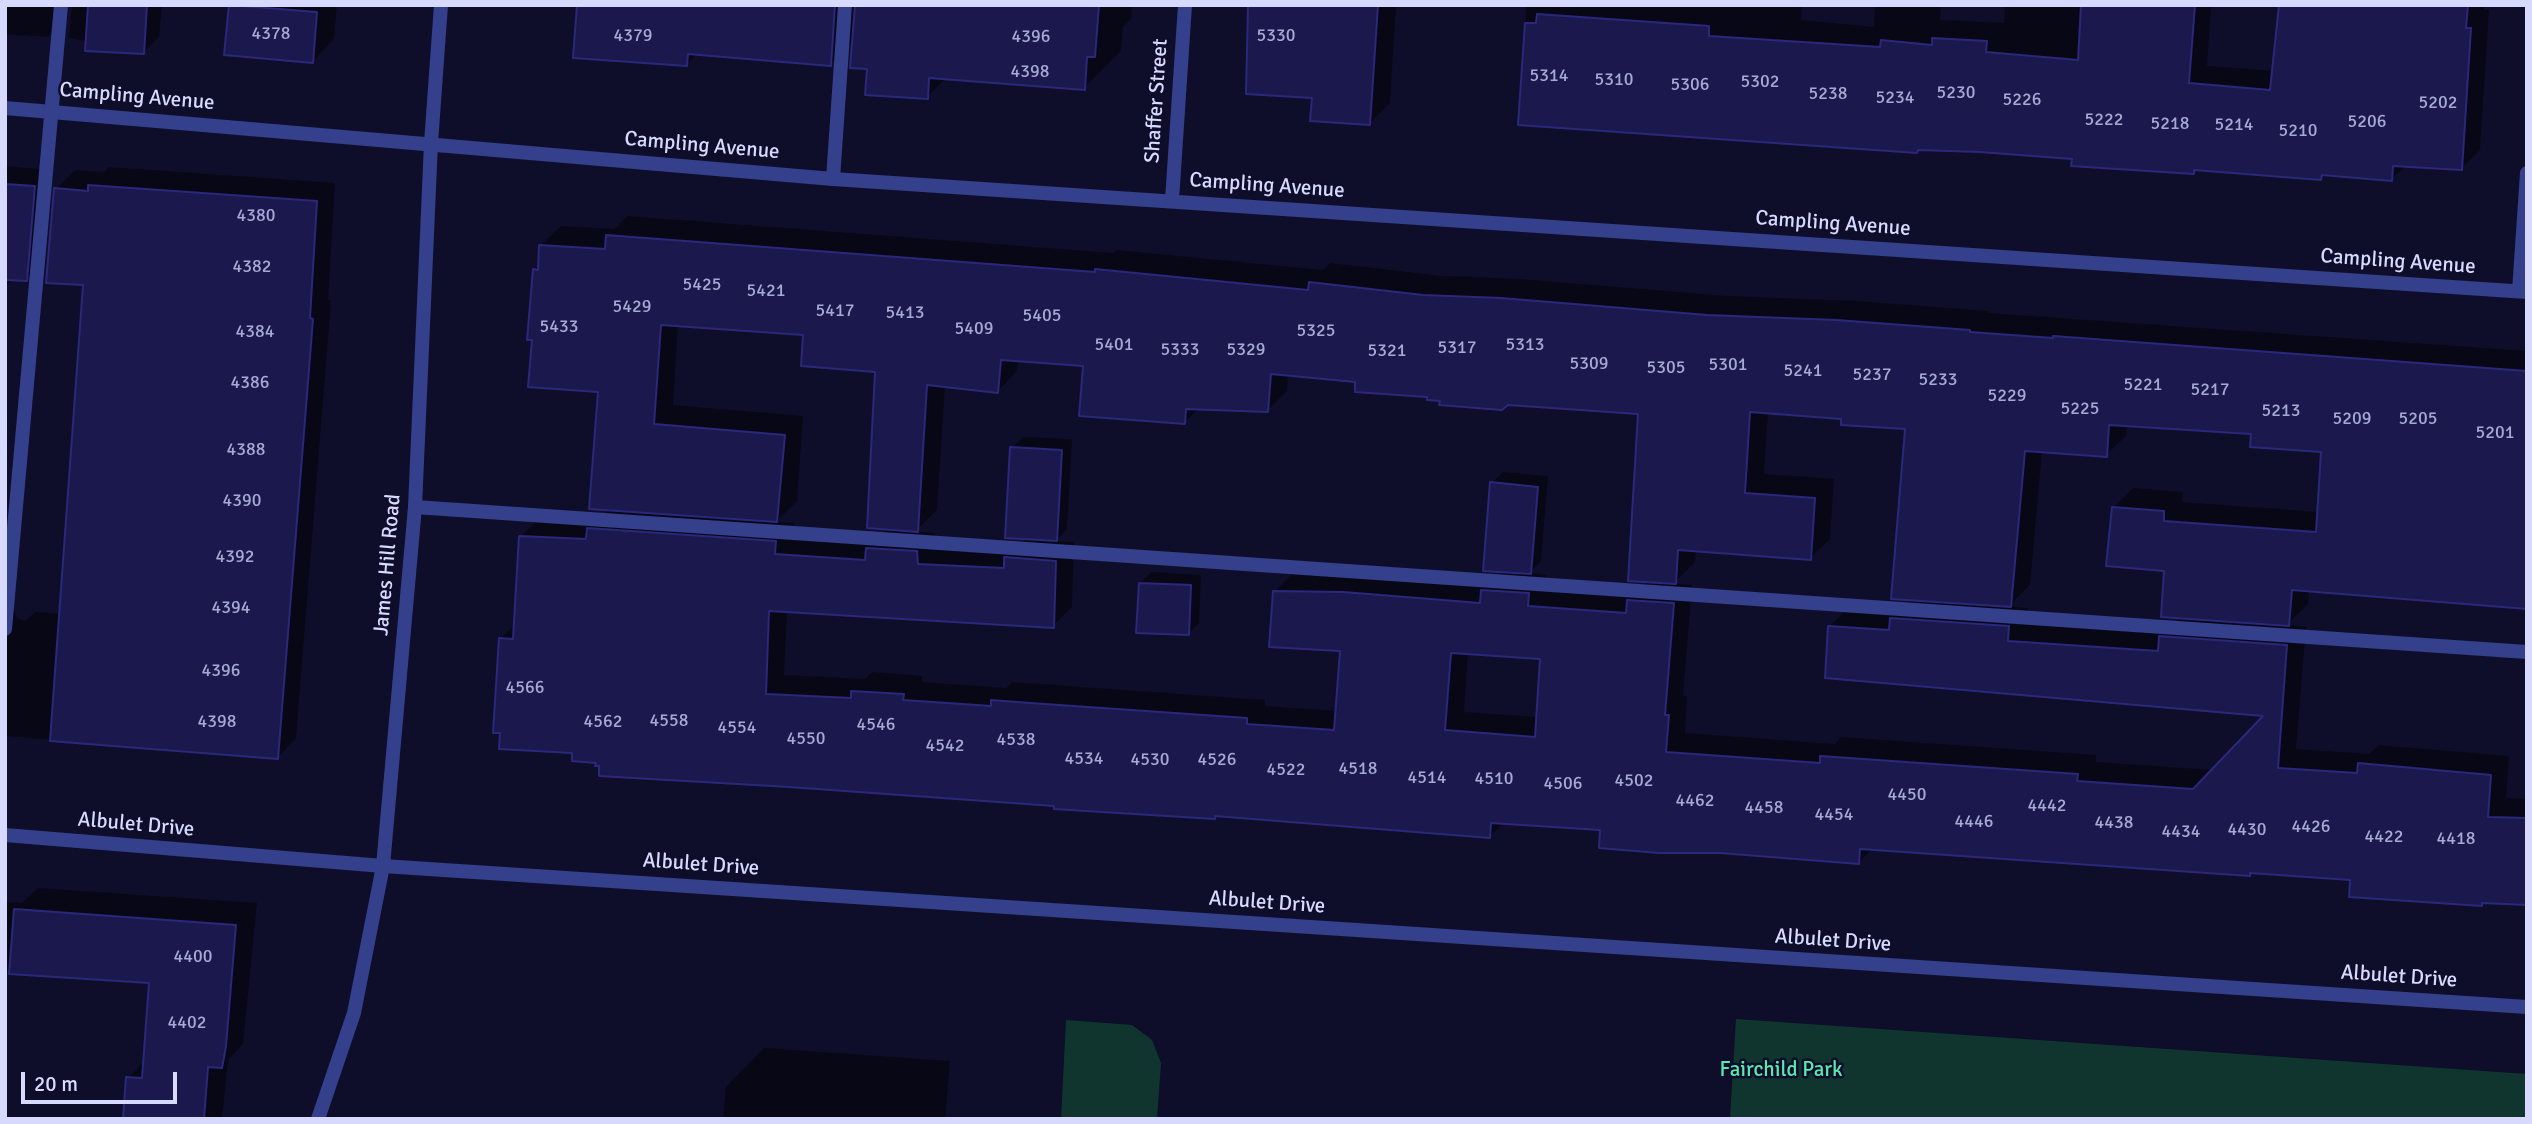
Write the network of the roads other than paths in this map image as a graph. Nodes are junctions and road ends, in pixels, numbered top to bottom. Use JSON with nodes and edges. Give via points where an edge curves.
{"nodes":[{"id":1,"x":61,"y":5,"type":"edge"},
{"id":2,"x":441,"y":5,"type":"edge"},
{"id":3,"x":845,"y":5,"type":"edge"},
{"id":4,"x":1185,"y":5,"type":"edge"},
{"id":5,"x":5,"y":107,"type":"edge"},
{"id":6,"x":54,"y":111,"type":"junction"},
{"id":7,"x":431,"y":144,"type":"junction"},
{"id":8,"x":2527,"y":173,"type":"edge"},
{"id":9,"x":833,"y":178,"type":"junction"},
{"id":10,"x":1172,"y":201,"type":"junction"},
{"id":11,"x":2523,"y":291,"type":"edge"},
{"id":12,"x":12,"y":464,"type":"edge"},
{"id":13,"x":415,"y":507,"type":"junction"},
{"id":14,"x":5,"y":628,"type":"edge"},
{"id":15,"x":2527,"y":652,"type":"edge"},
{"id":16,"x":5,"y":835,"type":"edge"},
{"id":17,"x":383,"y":866,"type":"junction"},
{"id":18,"x":2527,"y":1007,"type":"edge"},
{"id":19,"x":318,"y":1119,"type":"edge"}],
"edges":[{"from":1,"to":6,"type":"street"},
{"from":2,"to":7,"type":"street","name":"James Hill Road"},
{"from":3,"to":9,"type":"street"},
{"from":4,"to":10,"type":"street","name":"Shaffer Street"},
{"from":5,"to":6,"type":"street","name":"Campling Avenue"},
{"from":6,"to":7,"type":"street","name":"Campling Avenue"},
{"from":6,"to":12,"type":"street"},
{"from":7,"to":9,"type":"street","name":"Campling Avenue"},
{"from":7,"to":13,"type":"street","name":"James Hill Road"},
{"from":8,"to":11,"type":"street"},
{"from":9,"to":10,"type":"street","name":"Campling Avenue"},
{"from":10,"to":11,"type":"street","name":"Campling Avenue"},
{"from":12,"to":14,"type":"street"},
{"from":13,"to":15,"type":"street"},
{"from":13,"to":17,"type":"street","name":"James Hill Road"},
{"from":16,"to":17,"type":"street","name":"Albulet Drive"},
{"from":17,"to":18,"type":"street","name":"Albulet Drive"},
{"from":17,"to":19,"type":"street","name":"James Hill Road","via":[[354,1013]]}]}
